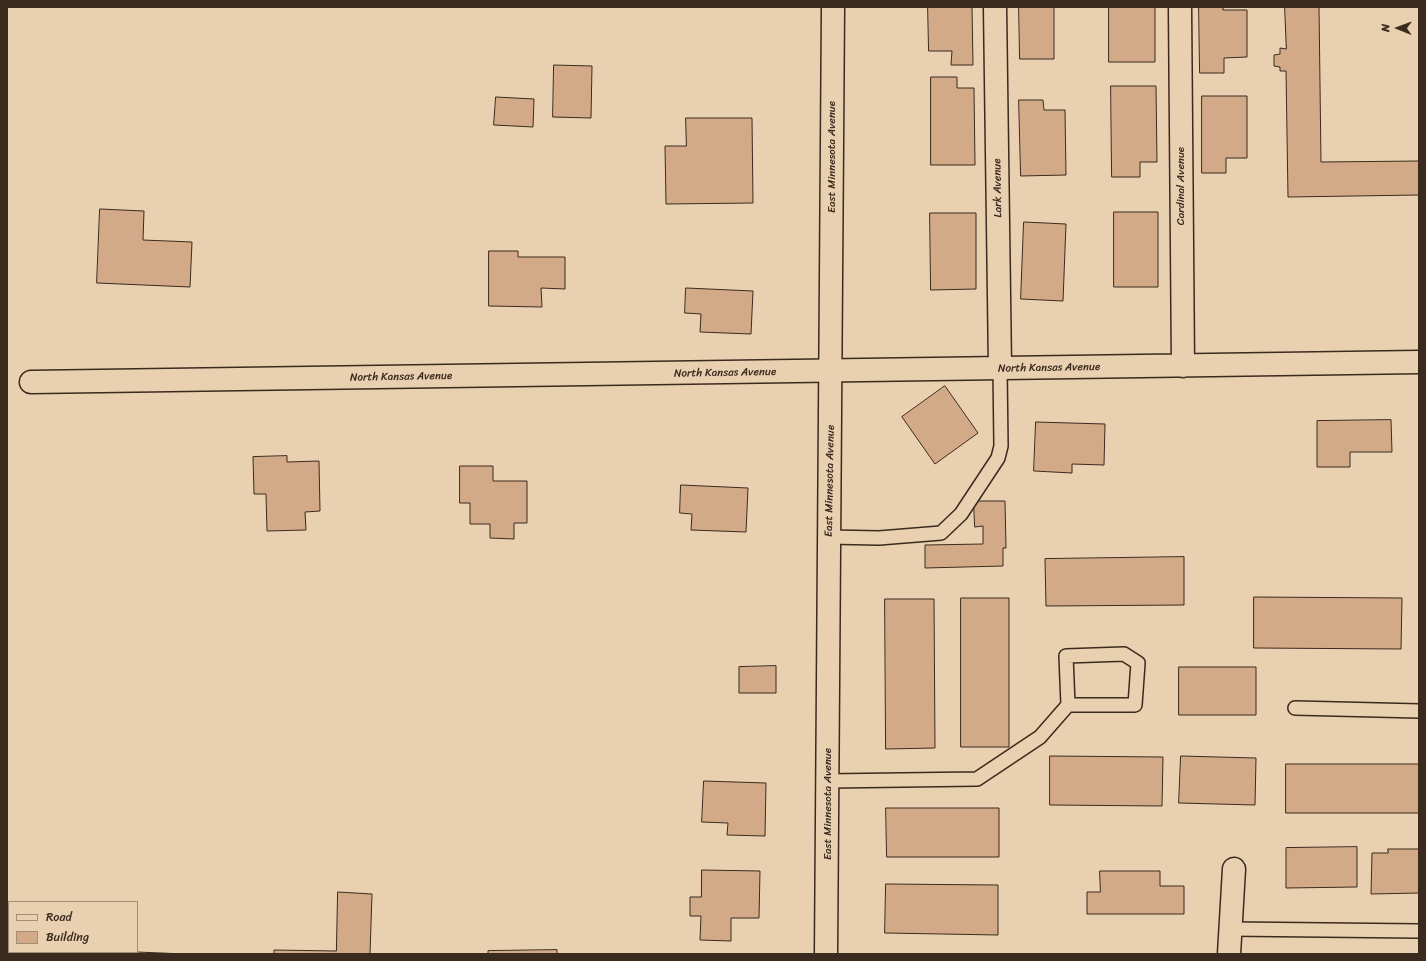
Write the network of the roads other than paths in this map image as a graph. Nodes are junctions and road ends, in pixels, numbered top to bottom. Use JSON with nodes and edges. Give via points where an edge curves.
{"nodes":[{"id":1,"x":833,"y":7,"type":"edge"},
{"id":2,"x":995,"y":7,"type":"edge"},
{"id":3,"x":1180,"y":7,"type":"edge"},
{"id":4,"x":1419,"y":362,"type":"edge"},
{"id":5,"x":1183,"y":366,"type":"junction"},
{"id":6,"x":1000,"y":368,"type":"junction"},
{"id":7,"x":831,"y":371,"type":"junction"},
{"id":8,"x":31,"y":382,"type":"dead end"},
{"id":9,"x":829,"y":537,"type":"junction"},
{"id":10,"x":1068,"y":705,"type":"junction"},
{"id":11,"x":1295,"y":708,"type":"dead end"},
{"id":12,"x":1419,"y":711,"type":"edge"},
{"id":13,"x":828,"y":781,"type":"junction"},
{"id":14,"x":1234,"y":869,"type":"dead end"},
{"id":15,"x":1230,"y":929,"type":"junction"},
{"id":16,"x":1419,"y":931,"type":"edge"},
{"id":17,"x":826,"y":954,"type":"edge"},
{"id":18,"x":1229,"y":954,"type":"edge"}],
"edges":[{"from":1,"to":7,"type":"street","name":"East Minnesota Avenue"},
{"from":2,"to":6,"type":"street","name":"Lark Avenue"},
{"from":3,"to":5,"type":"street","name":"Cardinal Avenue"},
{"from":4,"to":5,"type":"street","name":"North Kansas Avenue"},
{"from":5,"to":6,"type":"street","name":"North Kansas Avenue"},
{"from":6,"to":7,"type":"street","name":"North Kansas Avenue"},
{"from":6,"to":9,"type":"lane","via":[[1001,446],[998,458],[961,514],[941,532],[879,538]]},
{"from":7,"to":8,"type":"street","name":"North Kansas Avenue"},
{"from":7,"to":9,"type":"street","name":"East Minnesota Avenue"},
{"from":9,"to":13,"type":"street","name":"East Minnesota Avenue"},
{"from":10,"to":10,"type":"lane","via":[[1135,705],[1138,663],[1124,654],[1066,656]]},
{"from":10,"to":13,"type":"lane","via":[[1040,737],[977,778]]},
{"from":11,"to":12,"type":"lane"},
{"from":13,"to":17,"type":"street","name":"East Minnesota Avenue"},
{"from":14,"to":15,"type":"street"},
{"from":15,"to":16,"type":"lane"},
{"from":15,"to":18,"type":"street"}]}
